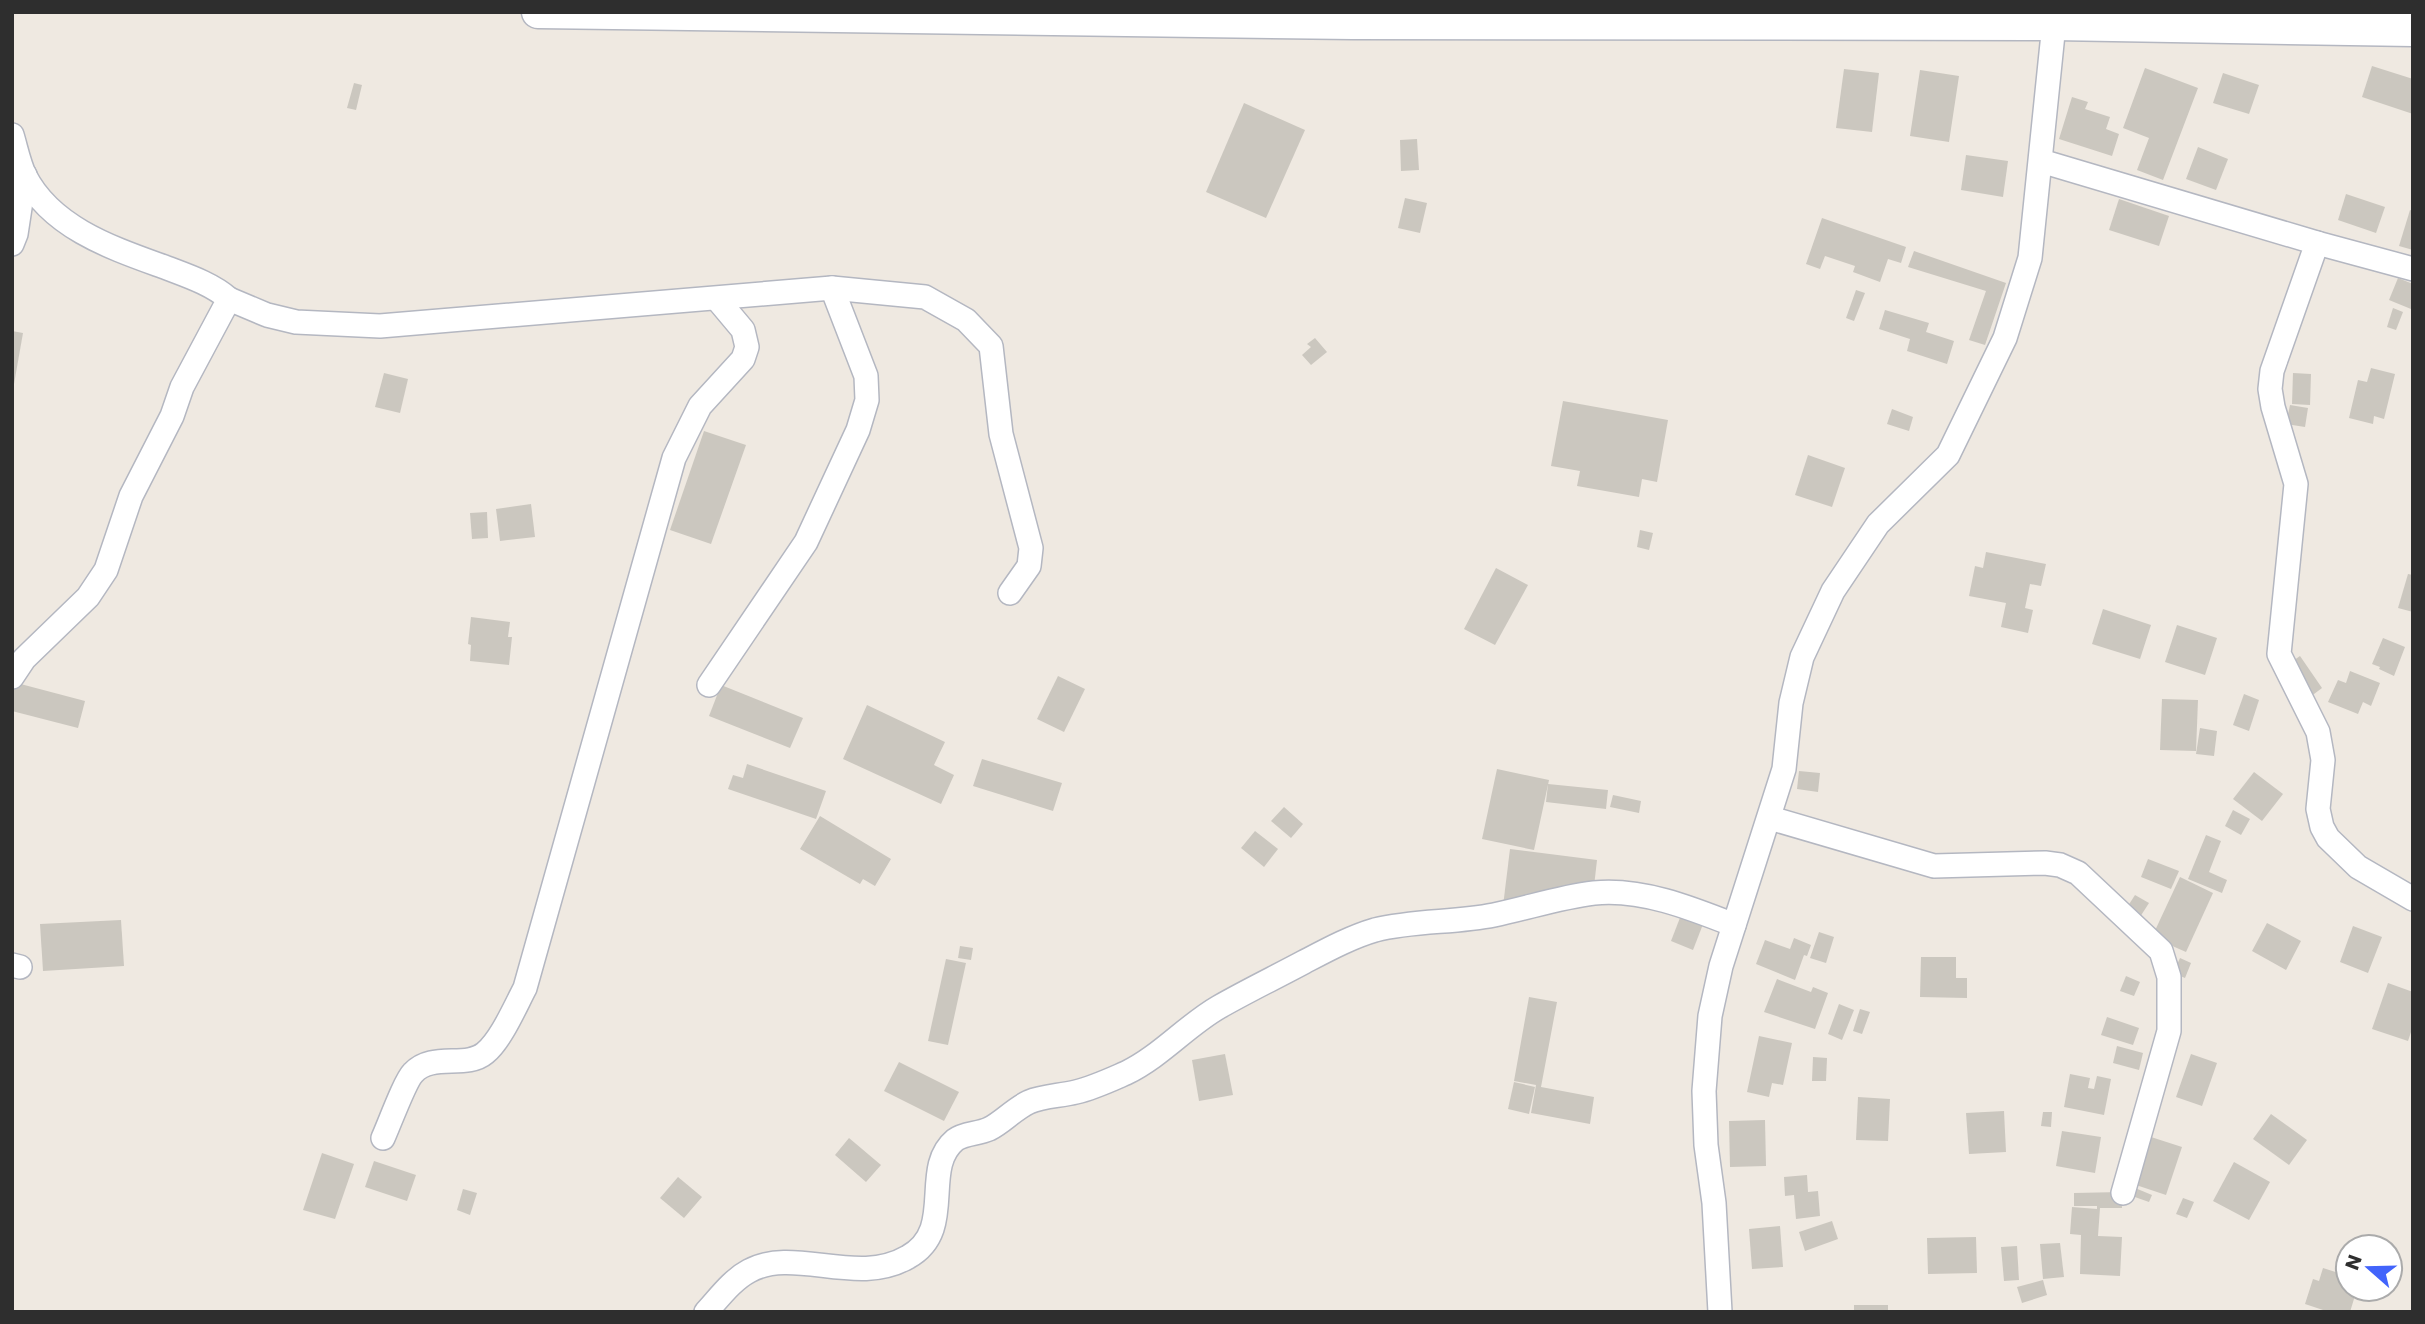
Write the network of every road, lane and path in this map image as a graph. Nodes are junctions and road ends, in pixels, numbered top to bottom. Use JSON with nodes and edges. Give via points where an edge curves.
{"nodes":[{"id":1,"x":538,"y":12,"type":"edge"},
{"id":2,"x":2054,"y":24,"type":"junction"},
{"id":3,"x":2413,"y":30,"type":"edge"},
{"id":4,"x":12,"y":135,"type":"edge"},
{"id":5,"x":2040,"y":161,"type":"junction"},
{"id":6,"x":25,"y":175,"type":"junction"},
{"id":7,"x":2317,"y":243,"type":"junction"},
{"id":8,"x":12,"y":244,"type":"edge"},
{"id":9,"x":2413,"y":268,"type":"edge"},
{"id":10,"x":832,"y":288,"type":"junction"},
{"id":11,"x":229,"y":299,"type":"junction"},
{"id":12,"x":717,"y":299,"type":"junction"},
{"id":13,"x":1010,"y":593,"type":"dead end"},
{"id":14,"x":12,"y":677,"type":"edge"},
{"id":15,"x":709,"y":685,"type":"dead end"},
{"id":16,"x":1770,"y":818,"type":"junction"},
{"id":17,"x":2413,"y":899,"type":"edge"},
{"id":18,"x":1734,"y":925,"type":"junction"},
{"id":19,"x":383,"y":1138,"type":"dead end"},
{"id":20,"x":2123,"y":1193,"type":"dead end"},
{"id":21,"x":706,"y":1312,"type":"edge"},
{"id":22,"x":1720,"y":1312,"type":"edge"}],
"edges":[{"from":1,"to":2,"type":"main road","via":[[1353,23]]},
{"from":2,"to":3,"type":"main road"},
{"from":2,"to":5,"type":"street"},
{"from":4,"to":6,"type":"street"},
{"from":5,"to":7,"type":"street"},
{"from":5,"to":16,"type":"street","via":[[2030,258],[2005,338],[1948,455],[1878,524],[1833,591],[1802,657],[1791,703],[1784,769]]},
{"from":6,"to":8,"type":"street"},
{"from":6,"to":11,"type":"street","via":[[40,197],[86,235],[198,281]]},
{"from":7,"to":9,"type":"street"},
{"from":7,"to":17,"type":"street","via":[[2272,371],[2270,389],[2296,484],[2279,654],[2318,732],[2323,760],[2318,809],[2328,838],[2358,867]]},
{"from":10,"to":12,"type":"street"},
{"from":10,"to":13,"type":"street","via":[[925,298],[966,320],[991,346],[1001,434],[1031,548],[1029,566]]},
{"from":10,"to":15,"type":"street","via":[[866,376],[867,400],[858,430],[806,542]]},
{"from":11,"to":12,"type":"street","via":[[296,322],[380,326]]},
{"from":11,"to":14,"type":"street","via":[[131,496],[106,570],[88,597],[24,659]]},
{"from":12,"to":19,"type":"street","via":[[743,330],[747,346],[743,359],[700,406],[674,458],[525,988],[484,1055],[431,1062],[412,1073]]},
{"from":16,"to":18,"type":"street"},
{"from":16,"to":20,"type":"street","via":[[1934,866],[2060,865],[2078,873],[2161,951],[2169,977],[2169,1031]]},
{"from":18,"to":21,"type":"street","via":[[1699,911],[1629,894],[1596,893],[1359,936],[1215,1010],[1128,1072],[1078,1092],[1027,1103],[988,1129],[961,1136],[942,1161],[932,1230],[908,1257],[883,1267],[856,1270],[770,1264],[743,1275]]},
{"from":18,"to":22,"type":"street","via":[[1710,1016],[1704,1091]]}]}
